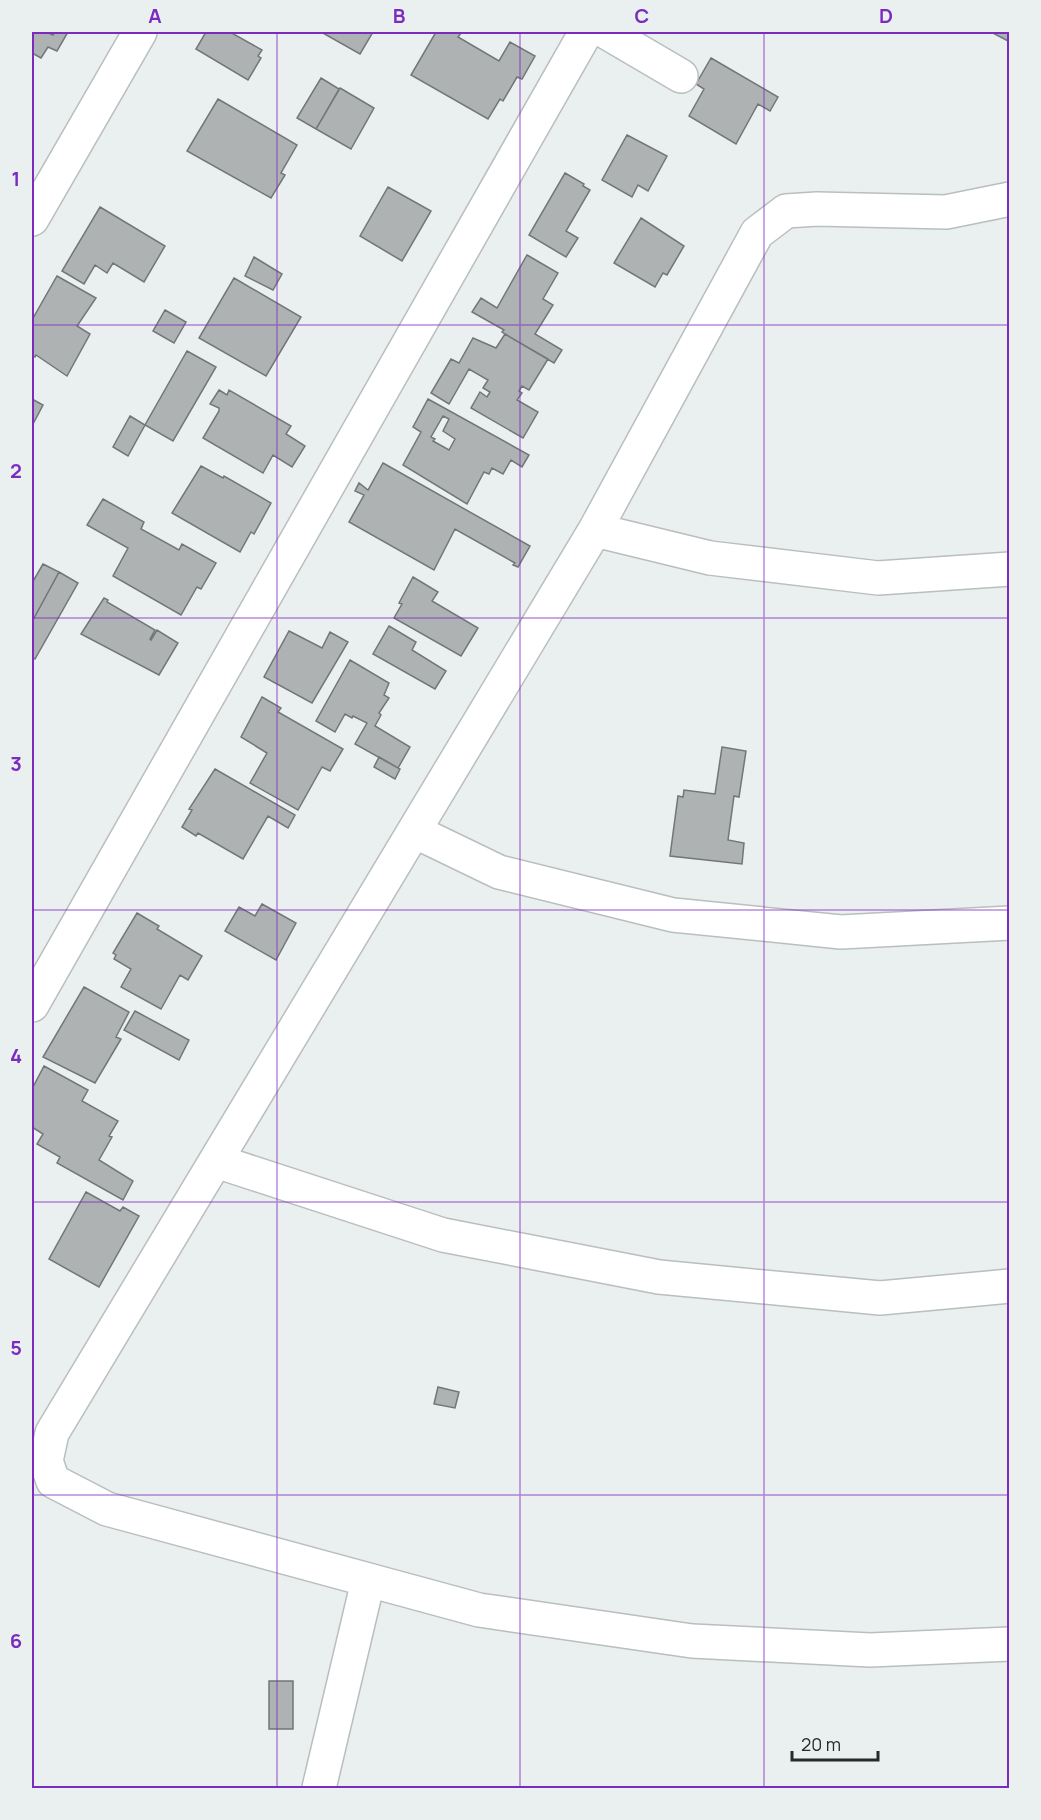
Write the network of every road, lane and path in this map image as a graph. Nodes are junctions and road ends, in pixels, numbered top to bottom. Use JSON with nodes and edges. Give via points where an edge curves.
{"nodes":[{"id":1,"x":140,"y":32,"type":"edge"},
{"id":2,"x":586,"y":32,"type":"edge"},
{"id":3,"x":606,"y":32,"type":"edge"},
{"id":4,"x":681,"y":76,"type":"dead end"},
{"id":5,"x":1010,"y":199,"type":"edge"},
{"id":6,"x":32,"y":219,"type":"edge"},
{"id":7,"x":595,"y":530,"type":"junction"},
{"id":8,"x":1010,"y":569,"type":"edge"},
{"id":9,"x":414,"y":831,"type":"junction"},
{"id":10,"x":1010,"y":923,"type":"edge"},
{"id":11,"x":32,"y":1005,"type":"edge"},
{"id":12,"x":216,"y":1161,"type":"junction"},
{"id":13,"x":1010,"y":1286,"type":"edge"},
{"id":14,"x":368,"y":1581,"type":"junction"},
{"id":15,"x":1010,"y":1644,"type":"edge"},
{"id":16,"x":319,"y":1788,"type":"edge"}],
"edges":[{"from":1,"to":6,"type":"street"},
{"from":2,"to":11,"type":"street"},
{"from":3,"to":4,"type":"street"},
{"from":5,"to":7,"type":"street","via":[[946,212],[786,212],[757,233]]},
{"from":7,"to":8,"type":"street","via":[[710,558],[878,578]]},
{"from":7,"to":9,"type":"street"},
{"from":9,"to":10,"type":"street","via":[[499,872],[673,915],[841,932]]},
{"from":9,"to":12,"type":"street"},
{"from":12,"to":13,"type":"street","via":[[443,1235],[659,1277],[880,1298]]},
{"from":12,"to":14,"type":"street","via":[[52,1433],[46,1461],[53,1481],[107,1509]]},
{"from":14,"to":15,"type":"street","via":[[479,1610],[692,1641],[870,1650]]},
{"from":14,"to":16,"type":"street"}]}
